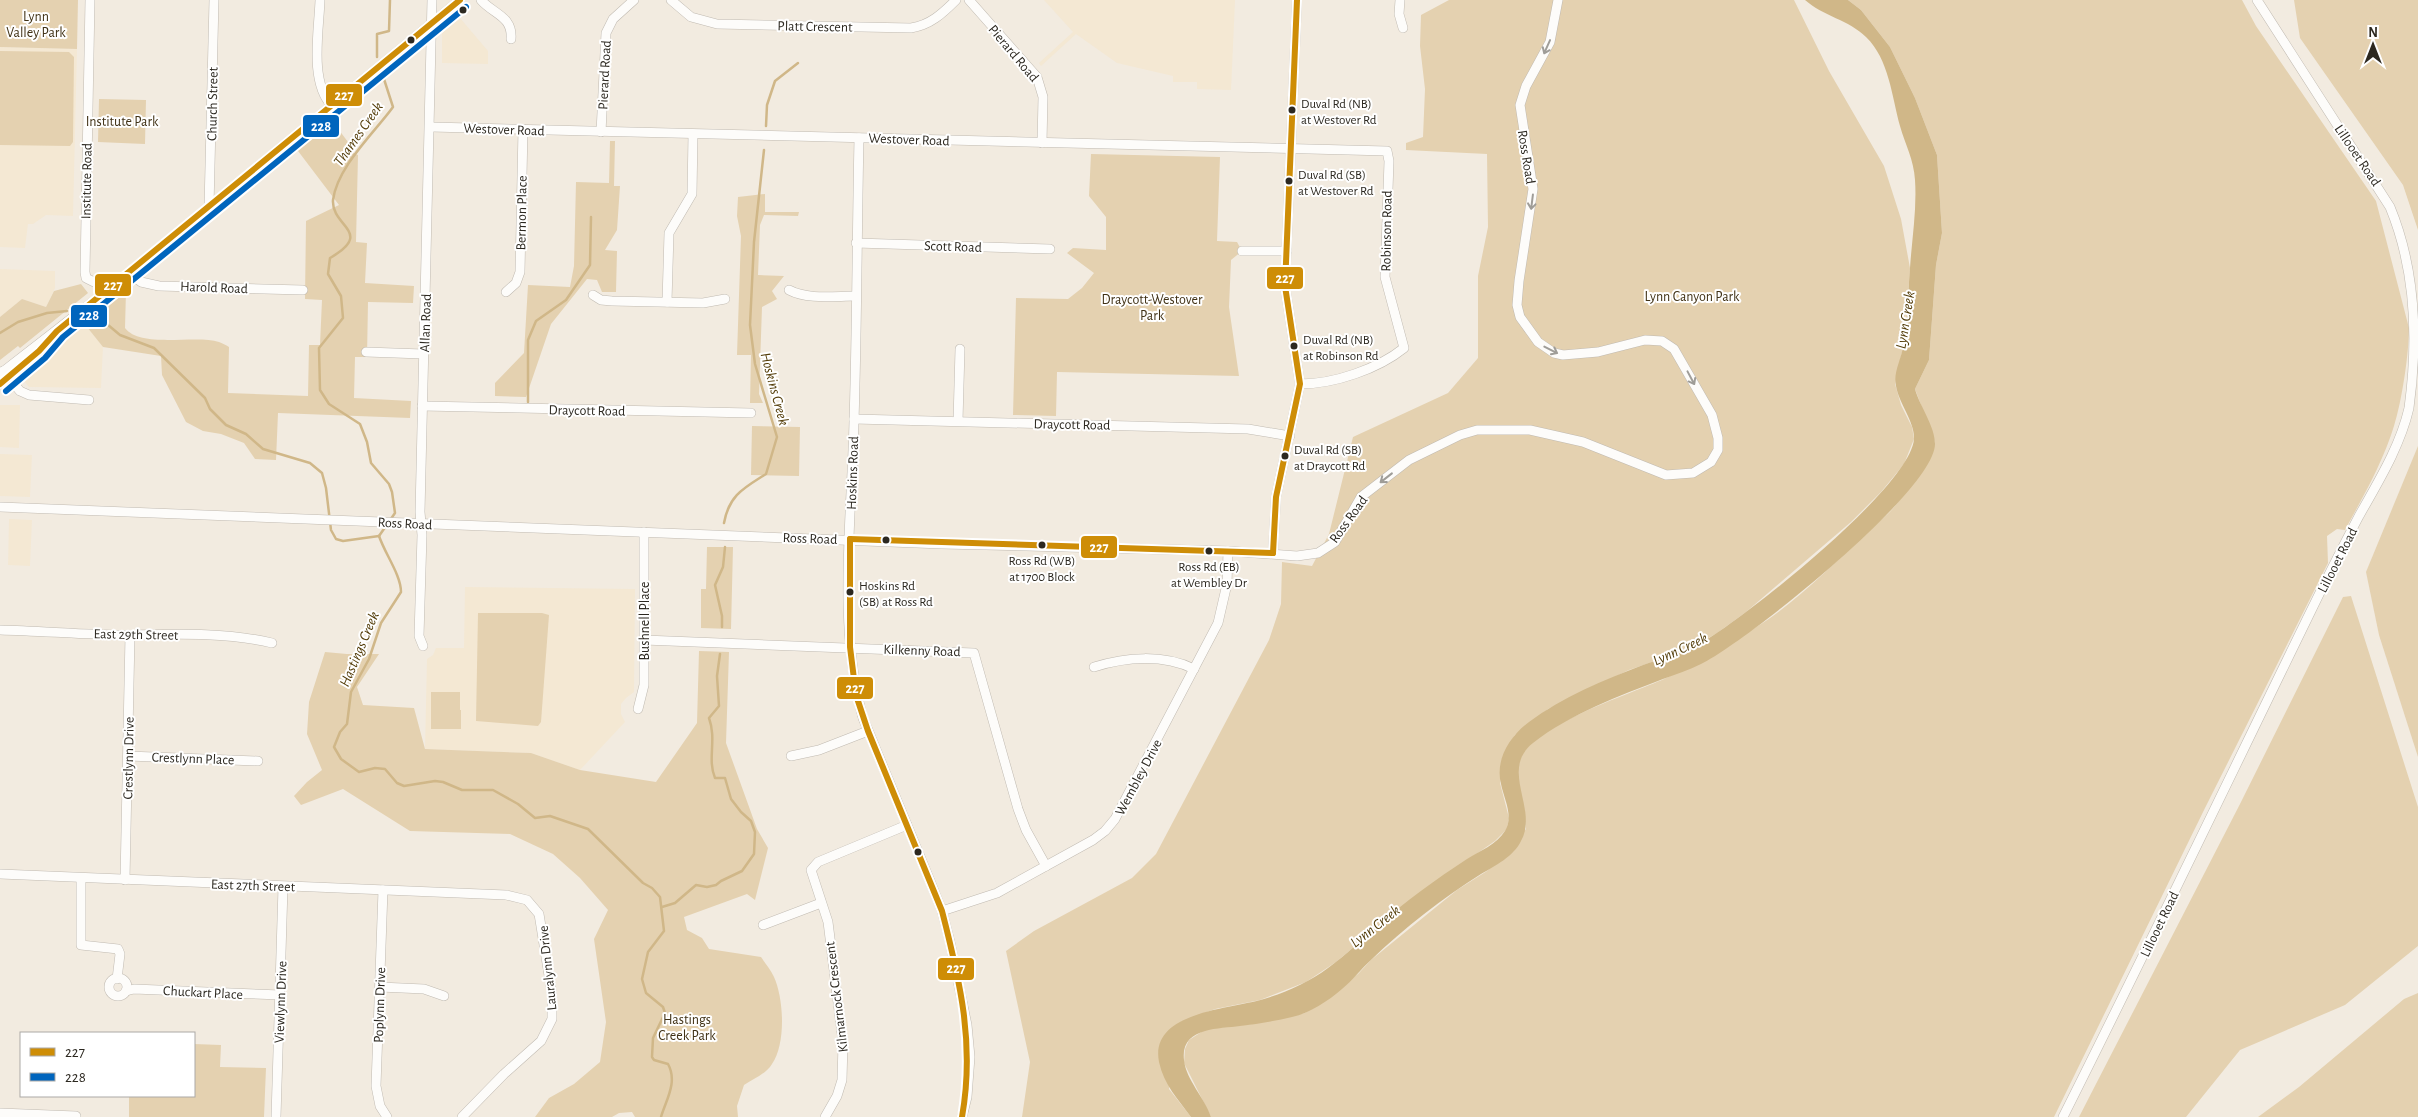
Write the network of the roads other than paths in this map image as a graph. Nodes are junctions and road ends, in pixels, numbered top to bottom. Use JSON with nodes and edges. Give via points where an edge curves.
{"nodes":[{"id":1,"x":90,"y":0,"type":"edge"},
{"id":2,"x":214,"y":0,"type":"edge"},
{"id":3,"x":320,"y":0,"type":"edge"},
{"id":4,"x":432,"y":0,"type":"edge"},
{"id":5,"x":460,"y":0,"type":"edge"},
{"id":6,"x":481,"y":0,"type":"edge"},
{"id":7,"x":634,"y":0,"type":"edge"},
{"id":8,"x":671,"y":0,"type":"edge"},
{"id":9,"x":956,"y":0,"type":"edge"},
{"id":10,"x":969,"y":0,"type":"edge"},
{"id":11,"x":1297,"y":0,"type":"edge"},
{"id":12,"x":1400,"y":0,"type":"edge"},
{"id":13,"x":1558,"y":0,"type":"edge"},
{"id":14,"x":2257,"y":0,"type":"edge"},
{"id":15,"x":432,"y":23,"type":"junction"},
{"id":16,"x":1403,"y":28,"type":"dead end"},
{"id":17,"x":511,"y":39,"type":"dead end"},
{"id":18,"x":332,"y":106,"type":"junction"},
{"id":19,"x":430,"y":126,"type":"junction"},
{"id":20,"x":523,"y":129,"type":"junction"},
{"id":21,"x":601,"y":132,"type":"junction"},
{"id":22,"x":693,"y":134,"type":"junction"},
{"id":23,"x":859,"y":138,"type":"junction"},
{"id":24,"x":1042,"y":143,"type":"junction"},
{"id":25,"x":1291,"y":149,"type":"junction"},
{"id":26,"x":1387,"y":151,"type":"joint"},
{"id":27,"x":209,"y":208,"type":"junction"},
{"id":28,"x":856,"y":243,"type":"junction"},
{"id":29,"x":1050,"y":249,"type":"dead end"},
{"id":30,"x":1242,"y":251,"type":"dead end"},
{"id":31,"x":1287,"y":251,"type":"junction"},
{"id":32,"x":129,"y":273,"type":"junction"},
{"id":33,"x":302,"y":290,"type":"dead end"},
{"id":34,"x":789,"y":290,"type":"dead end"},
{"id":35,"x":506,"y":292,"type":"dead end"},
{"id":36,"x":105,"y":293,"type":"junction"},
{"id":37,"x":593,"y":295,"type":"dead end"},
{"id":38,"x":856,"y":296,"type":"junction"},
{"id":39,"x":725,"y":299,"type":"dead end"},
{"id":40,"x":667,"y":302,"type":"junction"},
{"id":41,"x":960,"y":349,"type":"dead end"},
{"id":42,"x":366,"y":352,"type":"dead end"},
{"id":43,"x":424,"y":354,"type":"junction"},
{"id":44,"x":4,"y":374,"type":"edge"},
{"id":45,"x":0,"y":384,"type":"edge"},
{"id":46,"x":1300,"y":384,"type":"junction"},
{"id":47,"x":89,"y":400,"type":"dead end"},
{"id":48,"x":422,"y":406,"type":"junction"},
{"id":49,"x":751,"y":413,"type":"dead end"},
{"id":50,"x":854,"y":419,"type":"junction"},
{"id":51,"x":958,"y":421,"type":"junction"},
{"id":52,"x":1290,"y":436,"type":"junction"},
{"id":53,"x":0,"y":507,"type":"edge"},
{"id":54,"x":421,"y":524,"type":"junction"},
{"id":55,"x":644,"y":532,"type":"junction"},
{"id":56,"x":850,"y":539,"type":"junction"},
{"id":57,"x":1228,"y":551,"type":"junction"},
{"id":58,"x":1274,"y":553,"type":"junction"},
{"id":59,"x":0,"y":630,"type":"edge"},
{"id":60,"x":130,"y":634,"type":"junction"},
{"id":61,"x":644,"y":640,"type":"junction"},
{"id":62,"x":272,"y":642,"type":"dead end"},
{"id":63,"x":423,"y":646,"type":"dead end"},
{"id":64,"x":850,"y":647,"type":"junction"},
{"id":65,"x":1094,"y":667,"type":"dead end"},
{"id":66,"x":1194,"y":669,"type":"junction"},
{"id":67,"x":638,"y":709,"type":"dead end"},
{"id":68,"x":868,"y":731,"type":"junction"},
{"id":69,"x":128,"y":756,"type":"junction"},
{"id":70,"x":791,"y":756,"type":"dead end"},
{"id":71,"x":258,"y":761,"type":"dead end"},
{"id":72,"x":907,"y":825,"type":"junction"},
{"id":73,"x":1046,"y":866,"type":"junction"},
{"id":74,"x":0,"y":874,"type":"edge"},
{"id":75,"x":81,"y":878,"type":"junction"},
{"id":76,"x":125,"y":880,"type":"junction"},
{"id":77,"x":283,"y":887,"type":"junction"},
{"id":78,"x":383,"y":890,"type":"junction"},
{"id":79,"x":506,"y":895,"type":"joint"},
{"id":80,"x":822,"y":903,"type":"junction"},
{"id":81,"x":942,"y":911,"type":"junction"},
{"id":82,"x":763,"y":925,"type":"dead end"},
{"id":83,"x":117,"y":979,"type":"junction"},
{"id":84,"x":380,"y":987,"type":"junction"},
{"id":85,"x":126,"y":991,"type":"junction"},
{"id":86,"x":280,"y":995,"type":"junction"},
{"id":87,"x":444,"y":996,"type":"dead end"},
{"id":88,"x":0,"y":1113,"type":"edge"},
{"id":89,"x":76,"y":1116,"type":"edge"},
{"id":90,"x":276,"y":1117,"type":"edge"},
{"id":91,"x":388,"y":1117,"type":"edge"},
{"id":92,"x":462,"y":1117,"type":"edge"},
{"id":93,"x":825,"y":1117,"type":"edge"},
{"id":94,"x":962,"y":1117,"type":"edge"},
{"id":95,"x":2063,"y":1117,"type":"edge"}],
"edges":[{"from":1,"to":36,"type":"street","name":"Institute Road","via":[[84,272],[86,278]]},
{"from":2,"to":27,"type":"street","name":"Church Street"},
{"from":3,"to":18,"type":"street","via":[[318,75],[323,93]]},
{"from":4,"to":15,"type":"street","name":"Allan Road"},
{"from":5,"to":15,"type":"street"},
{"from":6,"to":17,"type":"street","via":[[507,22],[512,31]]},
{"from":7,"to":21,"type":"street","name":"Pierard Road","via":[[613,19],[606,33]]},
{"from":8,"to":9,"type":"street","name":"Platt Crescent","via":[[691,17],[717,24],[911,28],[922,27],[932,21]]},
{"from":10,"to":24,"type":"street","name":"Pierard Road","via":[[1037,77],[1043,97]]},
{"from":11,"to":25,"type":"street"},
{"from":12,"to":16,"type":"street"},
{"from":13,"to":58,"type":"street","name":"Ross Road","one_way":true,"via":[[1550,42],[1526,86],[1520,105],[1533,189],[1519,281],[1517,306],[1520,317],[1542,345],[1563,355],[1598,352],[1645,340],[1668,344],[1678,354],[1712,415],[1718,450],[1704,469],[1673,476],[1583,442],[1530,430],[1477,430],[1409,460],[1362,497],[1335,542],[1318,553],[1297,556]]},
{"from":14,"to":95,"type":"street","name":"Lillooet Road","via":[[2390,207],[2402,237],[2416,310],[2414,380],[2395,449],[2338,554]]},
{"from":15,"to":18,"type":"street"},
{"from":15,"to":19,"type":"street","name":"Allan Road"},
{"from":18,"to":27,"type":"street"},
{"from":19,"to":20,"type":"street","name":"Westover Road"},
{"from":19,"to":43,"type":"street","name":"Allan Road"},
{"from":20,"to":21,"type":"street","name":"Westover Road"},
{"from":20,"to":35,"type":"street","name":"Bermon Place","via":[[520,272],[516,283]]},
{"from":21,"to":22,"type":"street","name":"Westover Road"},
{"from":22,"to":23,"type":"street","name":"Westover Road"},
{"from":22,"to":40,"type":"street","via":[[692,194],[669,233]]},
{"from":23,"to":24,"type":"street","name":"Westover Road"},
{"from":23,"to":28,"type":"street","name":"Hoskins Road"},
{"from":24,"to":25,"type":"street","name":"Westover Road"},
{"from":25,"to":26,"type":"street","name":"Westover Road"},
{"from":25,"to":31,"type":"street"},
{"from":26,"to":46,"type":"street","name":"Robinson Road","via":[[1385,277],[1404,348],[1348,376],[1318,384]]},
{"from":27,"to":32,"type":"street"},
{"from":28,"to":29,"type":"street","name":"Scott Road"},
{"from":28,"to":38,"type":"street","name":"Hoskins Road"},
{"from":30,"to":31,"type":"street"},
{"from":31,"to":46,"type":"street","via":[[1285,286]]},
{"from":32,"to":33,"type":"street","name":"Harold Road","via":[[140,282],[159,286]]},
{"from":32,"to":36,"type":"street"},
{"from":34,"to":38,"type":"street","via":[[807,296]]},
{"from":36,"to":44,"type":"street","via":[[57,331],[39,351]]},
{"from":37,"to":40,"type":"street","via":[[601,300]]},
{"from":38,"to":50,"type":"street","name":"Hoskins Road"},
{"from":39,"to":40,"type":"street","via":[[702,303]]},
{"from":41,"to":51,"type":"street"},
{"from":42,"to":43,"type":"street"},
{"from":43,"to":48,"type":"street","name":"Allan Road"},
{"from":44,"to":45,"type":"street"},
{"from":44,"to":47,"type":"street","via":[[20,391],[29,395]]},
{"from":46,"to":52,"type":"street"},
{"from":48,"to":49,"type":"street","name":"Draycott Road"},
{"from":48,"to":54,"type":"street","name":"Allan Road"},
{"from":50,"to":51,"type":"street","name":"Draycott Road"},
{"from":50,"to":56,"type":"street","name":"Hoskins Road"},
{"from":51,"to":52,"type":"street","name":"Draycott Road","via":[[1248,428]]},
{"from":52,"to":58,"type":"street","via":[[1276,497]]},
{"from":53,"to":54,"type":"street","name":"Ross Road"},
{"from":54,"to":55,"type":"street","name":"Ross Road"},
{"from":54,"to":63,"type":"street","name":"Allan Road","via":[[419,636]]},
{"from":55,"to":56,"type":"street","name":"Ross Road"},
{"from":55,"to":61,"type":"street","name":"Bushnell Place"},
{"from":56,"to":57,"type":"street","name":"Ross Road"},
{"from":56,"to":64,"type":"street","name":"Hoskins Road"},
{"from":57,"to":58,"type":"street","name":"Ross Road"},
{"from":57,"to":66,"type":"street","name":"Wembley Drive","via":[[1227,584],[1218,623]]},
{"from":59,"to":60,"type":"street","name":"East 29th Street"},
{"from":60,"to":62,"type":"street","name":"East 29th Street","via":[[252,638]]},
{"from":60,"to":69,"type":"street","name":"Crestlynn Drive"},
{"from":61,"to":64,"type":"street","name":"Kilkenny Road"},
{"from":61,"to":67,"type":"street","name":"Bushnell Place","via":[[644,685]]},
{"from":64,"to":68,"type":"street","name":"Hoskins Road","via":[[856,695]]},
{"from":64,"to":73,"type":"street","name":"Kilkenny Road","via":[[974,653],[1018,809]]},
{"from":65,"to":66,"type":"street","via":[[1149,658]]},
{"from":66,"to":73,"type":"street","name":"Wembley Drive","via":[[1115,819],[1093,840]]},
{"from":68,"to":70,"type":"street","via":[[819,750]]},
{"from":68,"to":72,"type":"street","name":"Hoskins Road"},
{"from":69,"to":71,"type":"street","name":"Crestlynn Place"},
{"from":69,"to":76,"type":"street","name":"Crestlynn Drive"},
{"from":72,"to":80,"type":"street","name":"Kilmarnock Crescent","via":[[813,866],[811,873]]},
{"from":72,"to":81,"type":"street","name":"Hoskins Road"},
{"from":73,"to":81,"type":"street","name":"Wembley Drive","via":[[997,893]]},
{"from":74,"to":75,"type":"street","name":"East 27th Street"},
{"from":75,"to":76,"type":"street","name":"East 27th Street"},
{"from":75,"to":83,"type":"street","via":[[81,945],[118,950]]},
{"from":76,"to":77,"type":"street","name":"East 27th Street"},
{"from":77,"to":78,"type":"street","name":"East 27th Street"},
{"from":77,"to":86,"type":"street","name":"Viewlynn Drive"},
{"from":78,"to":79,"type":"street","name":"East 27th Street"},
{"from":78,"to":84,"type":"street","name":"Poplynn Drive"},
{"from":79,"to":92,"type":"street","name":"Lauralynn Drive","via":[[528,900],[539,914],[552,994],[552,1019],[541,1041]]},
{"from":80,"to":82,"type":"street"},
{"from":80,"to":93,"type":"street","name":"Kilmarnock Crescent","via":[[828,922],[844,1061],[837,1096]]},
{"from":81,"to":94,"type":"street","name":"Hoskins Road","via":[[969,1039],[969,1080]]},
{"from":83,"to":85,"type":"street","via":[[124,981]]},
{"from":83,"to":85,"type":"street","via":[[111,982],[111,992],[120,996]]},
{"from":84,"to":87,"type":"street","via":[[424,989]]},
{"from":84,"to":91,"type":"street","name":"Poplynn Drive","via":[[376,1086],[380,1106]]},
{"from":85,"to":86,"type":"street","name":"Chuckart Place"},
{"from":86,"to":90,"type":"street","name":"Viewlynn Drive"},
{"from":88,"to":89,"type":"street"}]}
